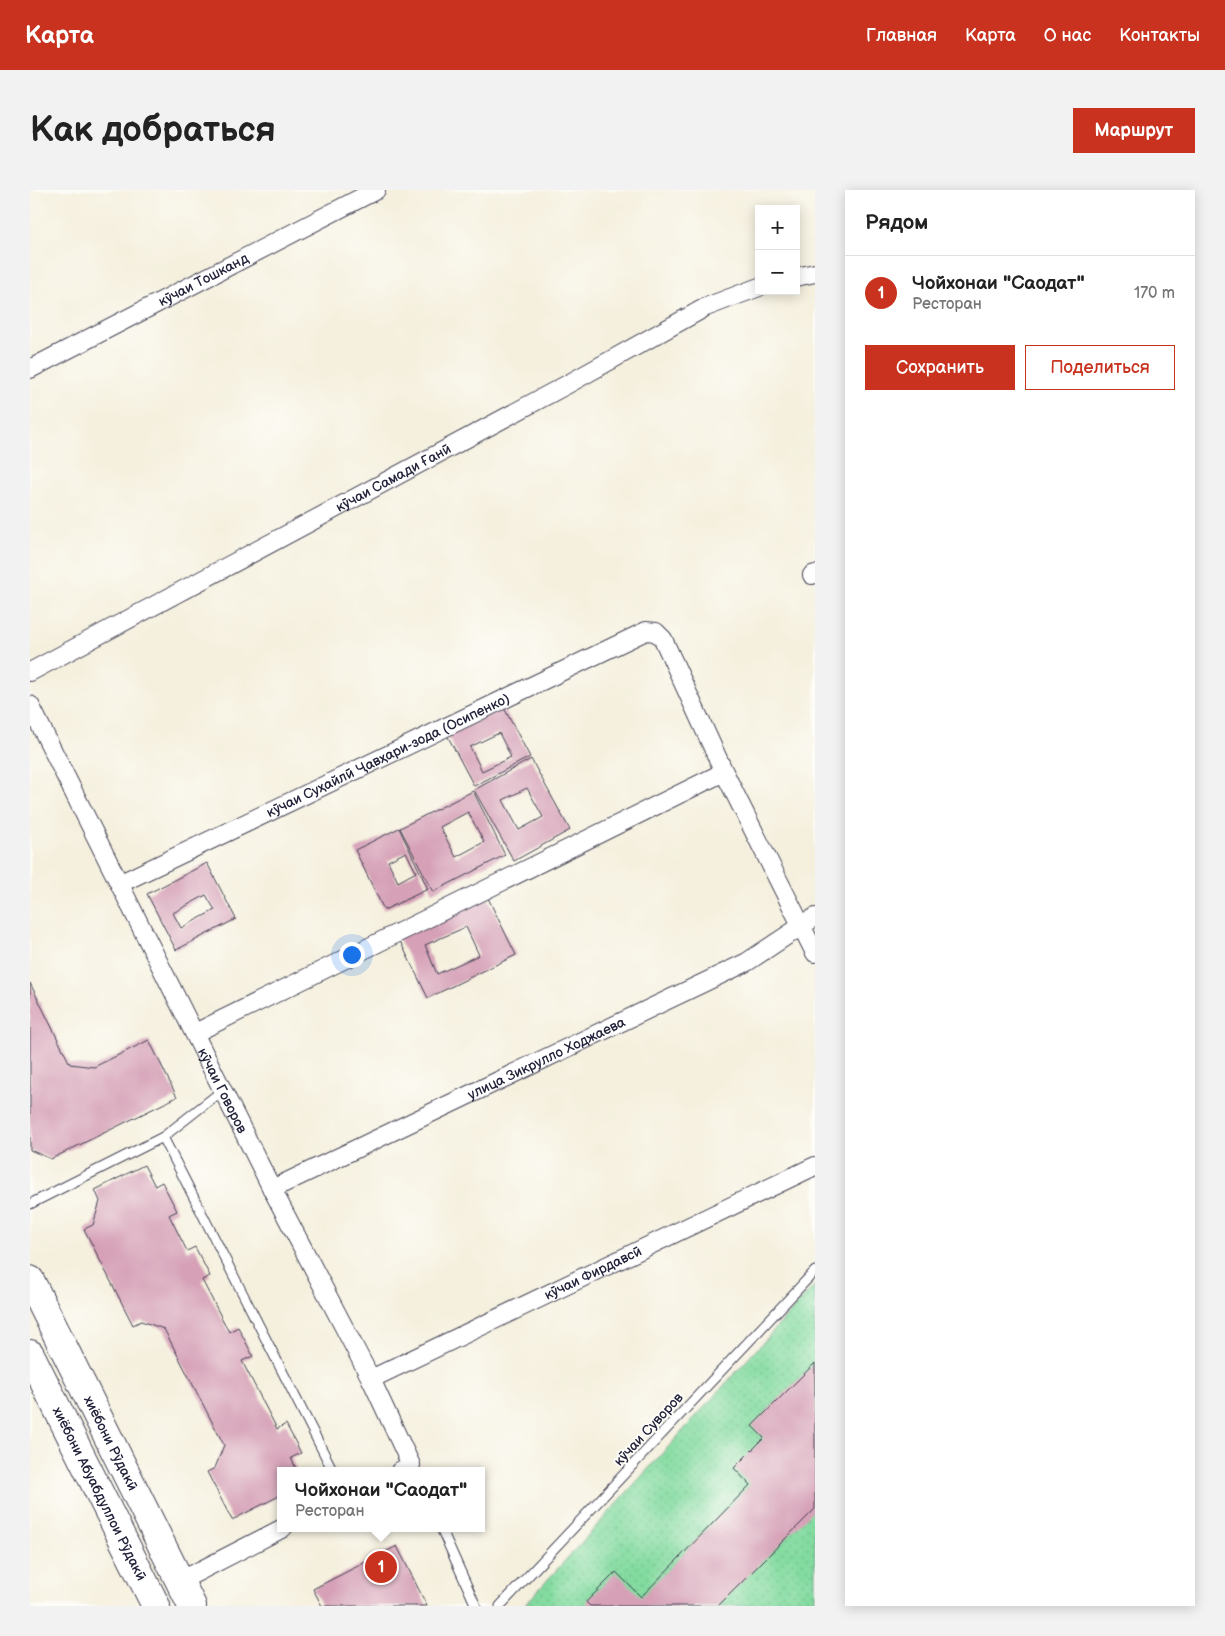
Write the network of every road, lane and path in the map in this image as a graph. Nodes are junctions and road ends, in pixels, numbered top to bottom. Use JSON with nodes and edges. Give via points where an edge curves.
{"nodes":[{"id":1,"x":376,"y":190,"type":"edge"},
{"id":2,"x":815,"y":273,"type":"edge"},
{"id":3,"x":800,"y":275,"type":"edge"},
{"id":4,"x":755,"y":289,"type":"edge"},
{"id":5,"x":30,"y":369,"type":"edge"},
{"id":6,"x":30,"y":672,"type":"edge"},
{"id":7,"x":30,"y":705,"type":"edge"},
{"id":8,"x":724,"y":772,"type":"junction"},
{"id":9,"x":121,"y":883,"type":"junction"},
{"id":10,"x":809,"y":922,"type":"edge"},
{"id":11,"x":815,"y":953,"type":"edge"},
{"id":12,"x":195,"y":1033,"type":"junction"},
{"id":13,"x":223,"y":1090,"type":"junction"},
{"id":14,"x":163,"y":1137,"type":"junction"},
{"id":15,"x":815,"y":1166,"type":"edge"},
{"id":16,"x":272,"y":1189,"type":"junction"},
{"id":17,"x":30,"y":1204,"type":"edge"},
{"id":18,"x":815,"y":1271,"type":"edge"},
{"id":19,"x":30,"y":1280,"type":"edge"},
{"id":20,"x":30,"y":1354,"type":"edge"},
{"id":21,"x":371,"y":1379,"type":"junction"},
{"id":22,"x":332,"y":1467,"type":"edge"},
{"id":23,"x":407,"y":1467,"type":"edge"},
{"id":24,"x":277,"y":1531,"type":"edge"},
{"id":25,"x":443,"y":1532,"type":"edge"},
{"id":26,"x":180,"y":1581,"type":"junction"},
{"id":27,"x":156,"y":1606,"type":"edge"},
{"id":28,"x":192,"y":1606,"type":"edge"},
{"id":29,"x":476,"y":1606,"type":"edge"},
{"id":30,"x":500,"y":1606,"type":"edge"}],
"edges":[{"from":1,"to":5,"type":"street","name":"кӯчаи Тошканд"},
{"from":2,"to":3,"type":"street"},
{"from":4,"to":6,"type":"street","name":"кӯчаи Самади Ғанӣ","via":[[706,307]]},
{"from":7,"to":9,"type":"street","name":"кӯчаи Говоров"},
{"from":8,"to":9,"type":"street","name":"кӯчаи Суҳайлӣ Ҷавҳари-зода (Осипенко)","via":[[663,639],[656,632],[646,631]]},
{"from":8,"to":10,"type":"street"},
{"from":8,"to":12,"type":"street"},
{"from":9,"to":12,"type":"street","name":"кӯчаи Говоров"},
{"from":10,"to":11,"type":"street"},
{"from":10,"to":16,"type":"street","name":"улица Зикрулло Ходжаева","via":[[747,962]]},
{"from":12,"to":13,"type":"street","name":"кӯчаи Говоров"},
{"from":13,"to":14,"type":"lane"},
{"from":13,"to":16,"type":"street","name":"кӯчаи Говоров"},
{"from":14,"to":17,"type":"lane"},
{"from":14,"to":22,"type":"lane"},
{"from":15,"to":21,"type":"street","name":"кӯчаи Фирдавсӣ"},
{"from":16,"to":21,"type":"street","name":"кӯчаи Говоров"},
{"from":18,"to":30,"type":"lane","name":"кӯчаи Суворов"},
{"from":19,"to":26,"type":"highway","name":"хиёбони Рӯдакӣ"},
{"from":20,"to":27,"type":"highway","name":"хиёбони Абуабдуллои Рӯдакӣ"},
{"from":21,"to":23,"type":"street","name":"кӯчаи Говоров"},
{"from":24,"to":26,"type":"street"},
{"from":25,"to":29,"type":"lane"},
{"from":26,"to":28,"type":"highway","name":"хиёбони Рӯдакӣ"}]}
